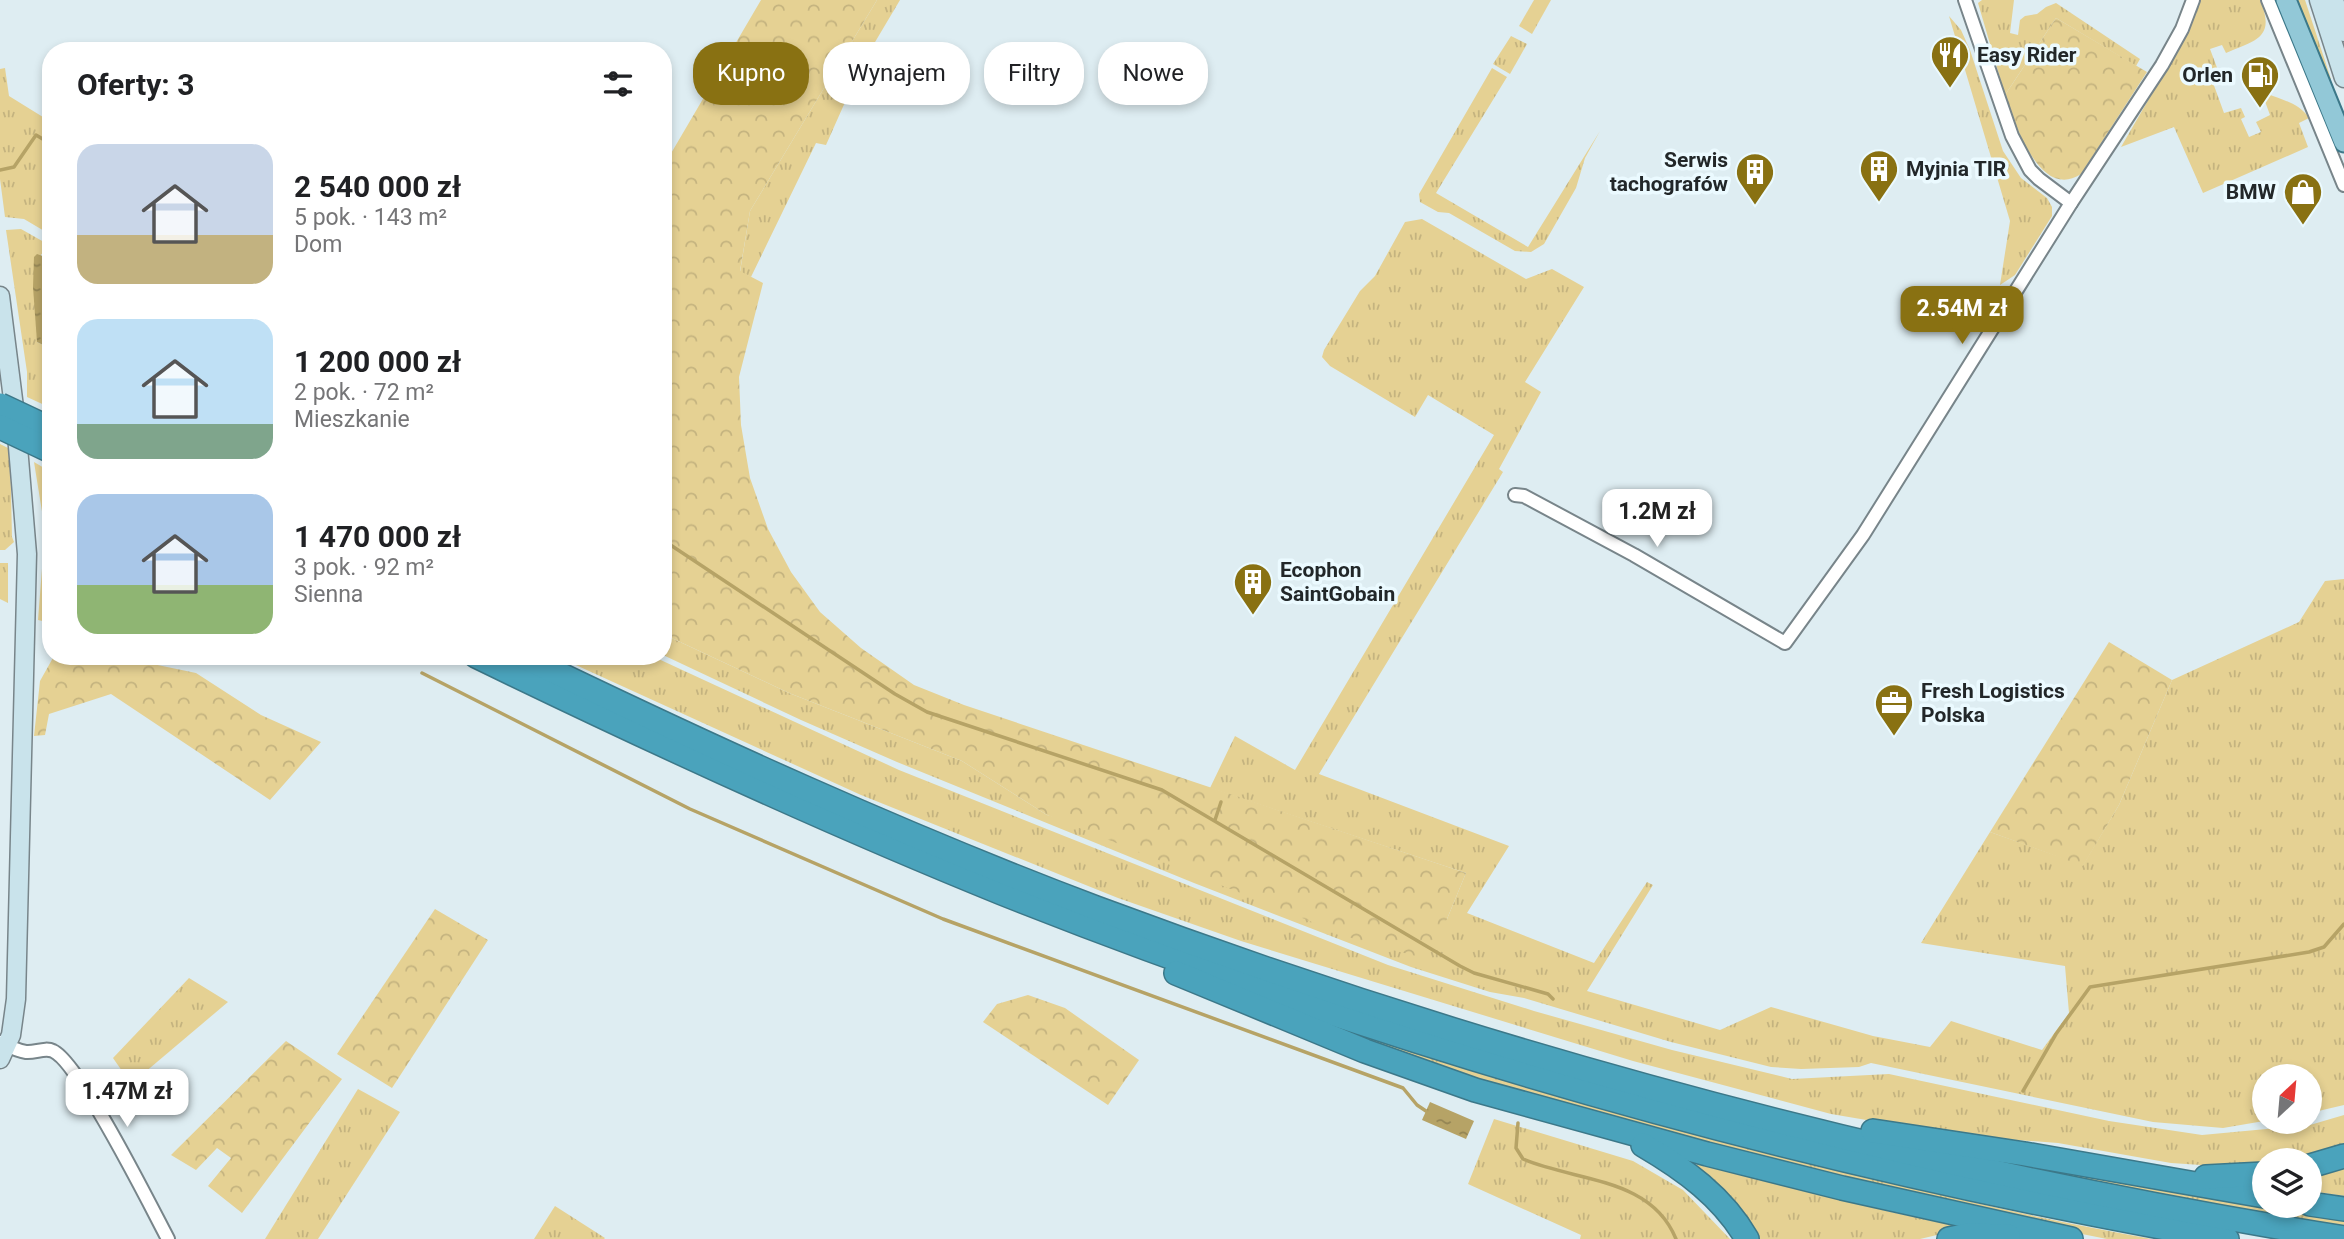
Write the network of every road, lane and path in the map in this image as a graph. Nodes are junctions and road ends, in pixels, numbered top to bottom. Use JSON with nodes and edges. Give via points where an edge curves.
{"nodes":[{"id":1,"x":1965,"y":0,"type":"edge"},
{"id":2,"x":2193,"y":0,"type":"edge"},
{"id":3,"x":2267,"y":0,"type":"edge"},
{"id":4,"x":2286,"y":0,"type":"edge"},
{"id":5,"x":2319,"y":0,"type":"edge"},
{"id":6,"x":2334,"y":0,"type":"edge"},
{"id":7,"x":2344,"y":32,"type":"edge"},
{"id":8,"x":2344,"y":78,"type":"edge"},
{"id":9,"x":2344,"y":142,"type":"edge"},
{"id":10,"x":2344,"y":185,"type":"edge"},
{"id":11,"x":2071,"y":203,"type":"junction"},
{"id":12,"x":0,"y":296,"type":"edge"},
{"id":13,"x":0,"y":405,"type":"edge"},
{"id":14,"x":42,"y":425,"type":"edge"},
{"id":15,"x":0,"y":427,"type":"edge"},
{"id":16,"x":42,"y":447,"type":"edge"},
{"id":17,"x":1515,"y":495,"type":"dead end"},
{"id":18,"x":495,"y":665,"type":"edge"},
{"id":19,"x":541,"y":665,"type":"edge"},
{"id":20,"x":1058,"y":914,"type":"junction"},
{"id":21,"x":2,"y":1049,"type":"edge"},
{"id":22,"x":1650,"y":1089,"type":"junction"},
{"id":23,"x":1613,"y":1128,"type":"junction"},
{"id":24,"x":2344,"y":1156,"type":"edge"},
{"id":25,"x":2322,"y":1162,"type":"edge"},
{"id":26,"x":2252,"y":1174,"type":"edge"},
{"id":27,"x":2165,"y":1178,"type":"junction"},
{"id":28,"x":2252,"y":1194,"type":"edge"},
{"id":29,"x":2322,"y":1206,"type":"edge"},
{"id":30,"x":2344,"y":1209,"type":"edge"},
{"id":31,"x":2067,"y":1238,"type":"edge"},
{"id":32,"x":2344,"y":1238,"type":"edge"},
{"id":33,"x":168,"y":1239,"type":"edge"},
{"id":34,"x":1747,"y":1239,"type":"edge"},
{"id":35,"x":1950,"y":1239,"type":"edge"},
{"id":36,"x":2227,"y":1239,"type":"edge"}],
"edges":[{"from":1,"to":11,"type":"street","via":[[2012,136],[2030,170]]},
{"from":2,"to":11,"type":"street","via":[[2170,52]]},
{"from":3,"to":10,"type":"street"},
{"from":4,"to":9,"type":"main road"},
{"from":5,"to":8,"type":"street"},
{"from":6,"to":7,"type":"street"},
{"from":11,"to":17,"type":"street","via":[[1863,535],[1785,643],[1634,555]]},
{"from":12,"to":21,"type":"street","via":[[27,554],[16,999],[13,1023]]},
{"from":13,"to":14,"type":"highway","bridge":true},
{"from":15,"to":16,"type":"highway","bridge":true},
{"from":18,"to":20,"type":"highway","via":[[820,817]]},
{"from":19,"to":22,"type":"highway","via":[[763,770],[1094,907],[1390,1011]]},
{"from":20,"to":23,"type":"highway","via":[[1117,949],[1365,1051],[1475,1090]]},
{"from":20,"to":36,"type":"highway","via":[[1297,1000],[1642,1107],[1922,1178]]},
{"from":21,"to":33,"type":"street","via":[[50,1049],[61,1056],[103,1119]]},
{"from":22,"to":27,"type":"highway","via":[[1895,1135]]},
{"from":22,"to":32,"type":"highway","via":[[2036,1183]]},
{"from":23,"to":31,"type":"highway","via":[[1842,1188]]},
{"from":23,"to":34,"type":"highway","via":[[1676,1165],[1715,1197]]},
{"from":24,"to":25,"type":"highway"},
{"from":26,"to":27,"type":"highway"},
{"from":27,"to":28,"type":"highway"},
{"from":29,"to":30,"type":"highway"},
{"from":31,"to":35,"type":"highway","via":[[1968,1235]]}]}
